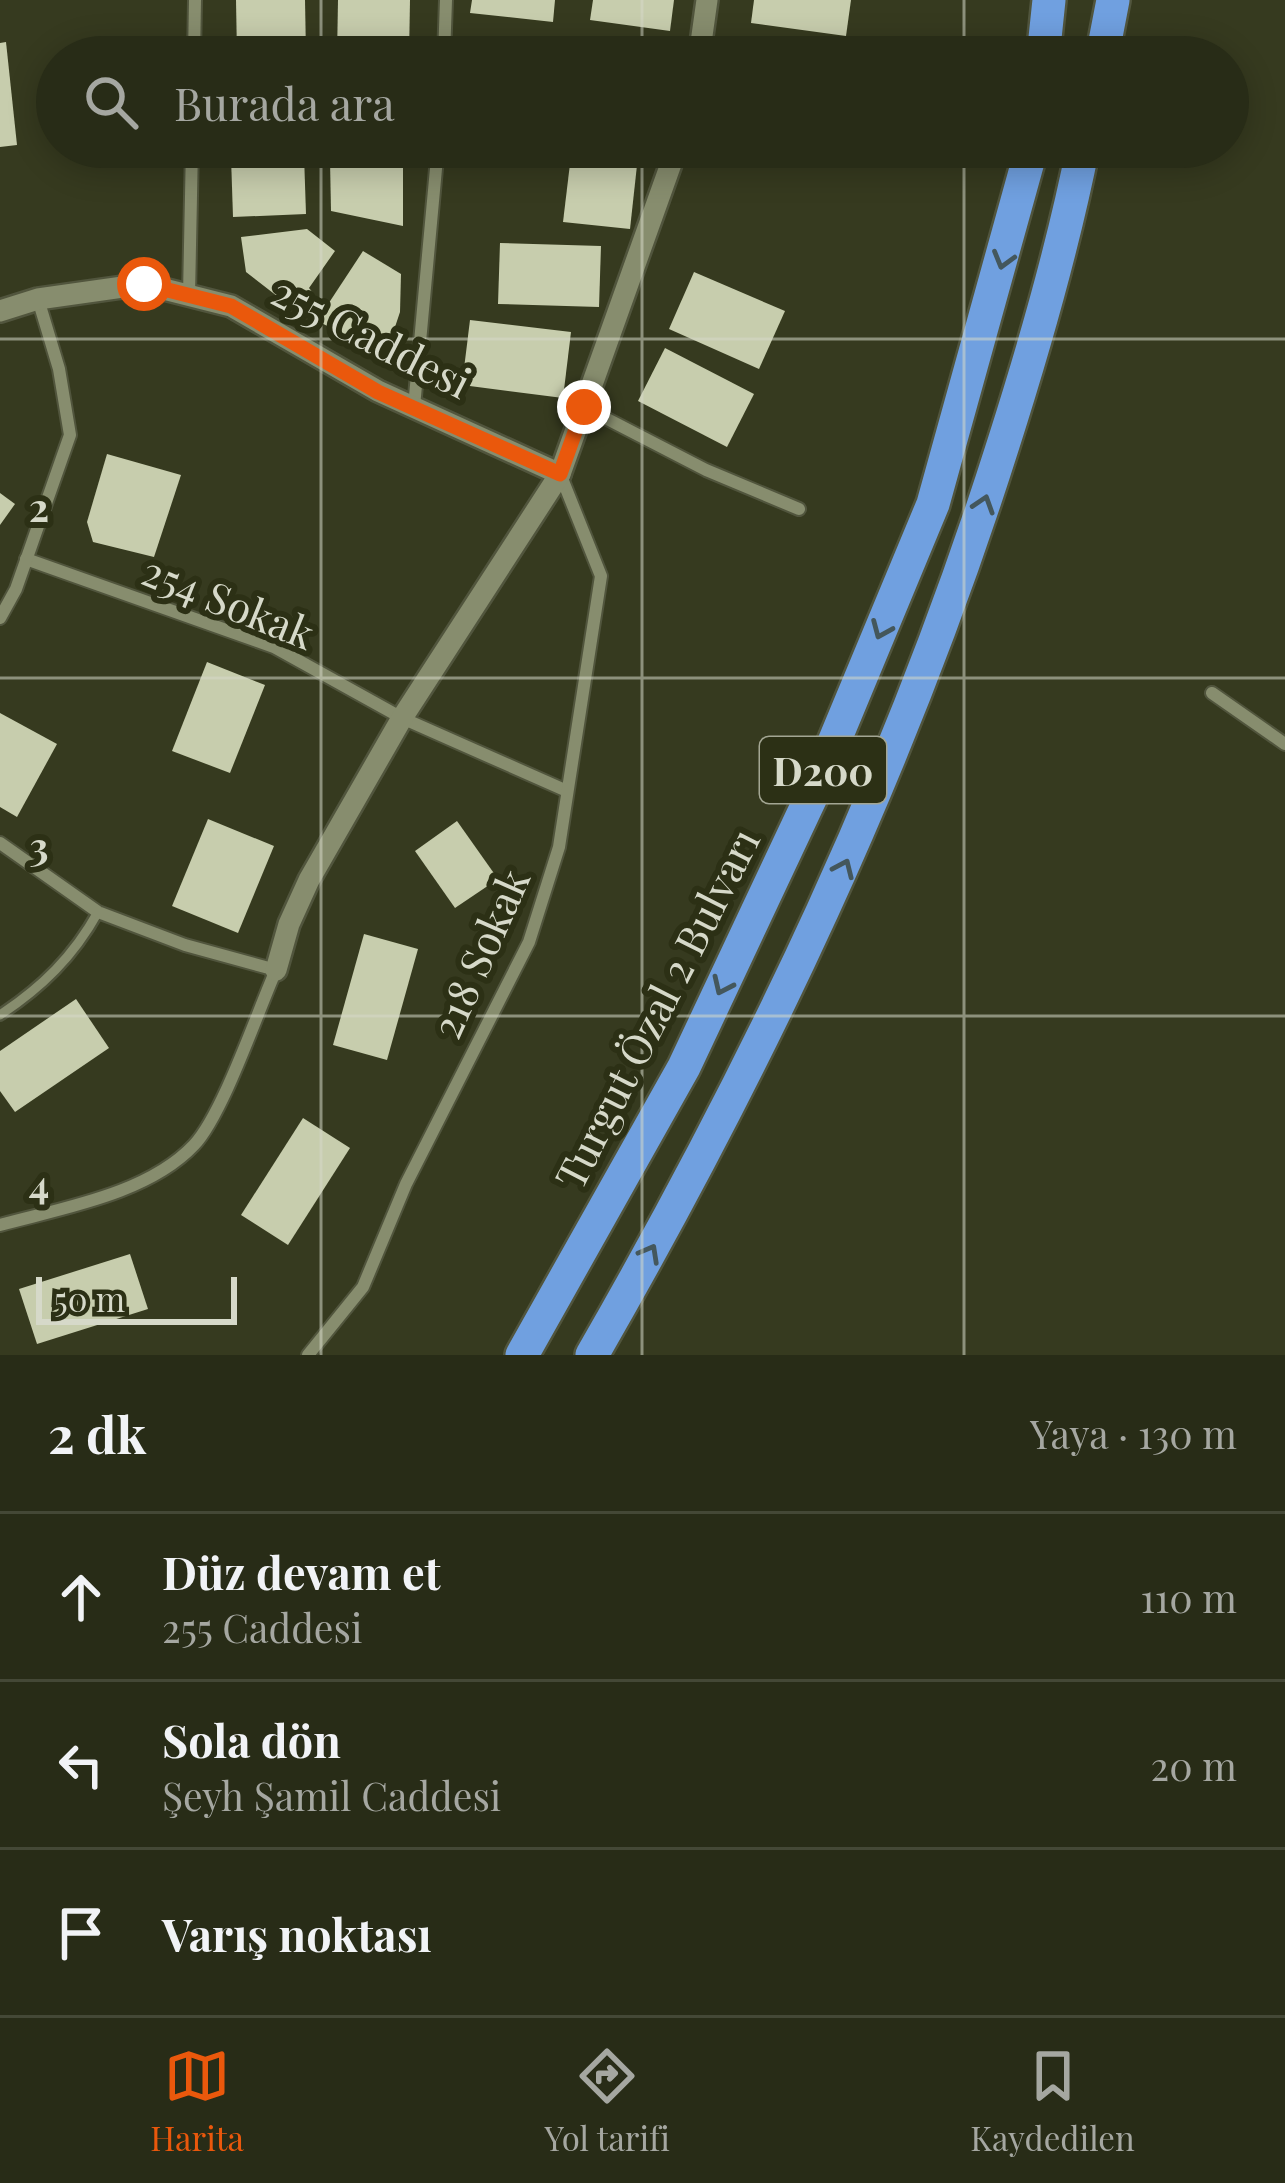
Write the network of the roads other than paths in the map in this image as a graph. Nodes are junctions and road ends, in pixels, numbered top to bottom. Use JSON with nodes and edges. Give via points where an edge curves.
{"nodes":[{"id":1,"x":195,"y":0,"type":"edge"},
{"id":2,"x":446,"y":0,"type":"edge"},
{"id":3,"x":707,"y":0,"type":"edge"},
{"id":4,"x":1049,"y":0,"type":"edge"},
{"id":5,"x":1113,"y":0,"type":"edge"},
{"id":6,"x":194,"y":36,"type":"edge"},
{"id":7,"x":445,"y":36,"type":"edge"},
{"id":8,"x":702,"y":36,"type":"edge"},
{"id":9,"x":1045,"y":36,"type":"edge"},
{"id":10,"x":1106,"y":36,"type":"edge"},
{"id":11,"x":192,"y":168,"type":"edge"},
{"id":12,"x":436,"y":168,"type":"edge"},
{"id":13,"x":669,"y":168,"type":"edge"},
{"id":14,"x":1026,"y":168,"type":"edge"},
{"id":15,"x":1078,"y":168,"type":"edge"},
{"id":16,"x":189,"y":295,"type":"junction"},
{"id":17,"x":38,"y":299,"type":"junction"},
{"id":18,"x":0,"y":311,"type":"edge"},
{"id":19,"x":414,"y":407,"type":"junction"},
{"id":20,"x":584,"y":407,"type":"junction"},
{"id":21,"x":560,"y":474,"type":"junction"},
{"id":22,"x":799,"y":509,"type":"dead end"},
{"id":23,"x":26,"y":559,"type":"junction"},
{"id":24,"x":0,"y":617,"type":"edge"},
{"id":25,"x":1212,"y":693,"type":"dead end"},
{"id":26,"x":402,"y":718,"type":"junction"},
{"id":27,"x":1285,"y":744,"type":"edge"},
{"id":28,"x":567,"y":791,"type":"junction"},
{"id":29,"x":0,"y":843,"type":"edge"},
{"id":30,"x":98,"y":912,"type":"junction"},
{"id":31,"x":276,"y":970,"type":"junction"},
{"id":32,"x":0,"y":1015,"type":"edge"},
{"id":33,"x":0,"y":1226,"type":"edge"},
{"id":34,"x":308,"y":1355,"type":"edge"},
{"id":35,"x":522,"y":1355,"type":"edge"},
{"id":36,"x":592,"y":1355,"type":"edge"}],
"edges":[{"from":1,"to":6,"type":"street"},
{"from":2,"to":7,"type":"street"},
{"from":3,"to":8,"type":"street"},
{"from":4,"to":9,"type":"highway"},
{"from":5,"to":10,"type":"highway"},
{"from":11,"to":16,"type":"street"},
{"from":12,"to":19,"type":"street"},
{"from":13,"to":20,"type":"street"},
{"from":14,"to":35,"type":"highway","name":"Turgut Özal 2 Bulvarı","number":"D200","one_way":true,"via":[[933,504],[812,795],[684,1067]]},
{"from":36,"to":15,"type":"highway","number":"D200","one_way":true,"via":[[803,958],[888,766],[957,589],[1030,360]]},
{"from":16,"to":17,"type":"street","name":"255 Caddesi","via":[[144,284]]},
{"from":16,"to":19,"type":"street","name":"255 Caddesi","via":[[231,306]]},
{"from":17,"to":18,"type":"street","name":"255 Caddesi"},
{"from":17,"to":23,"type":"street","via":[[70,435]]},
{"from":19,"to":21,"type":"street","name":"255 Caddesi"},
{"from":20,"to":21,"type":"street"},
{"from":20,"to":22,"type":"street"},
{"from":21,"to":26,"type":"street"},
{"from":21,"to":28,"type":"street","name":"218 Sokak","via":[[601,576]]},
{"from":23,"to":24,"type":"street"},
{"from":23,"to":26,"type":"street","name":"254 Sokak","via":[[274,647]]},
{"from":25,"to":27,"type":"street"},
{"from":26,"to":28,"type":"street","name":"254 Sokak"},
{"from":26,"to":31,"type":"street","via":[[309,880]]},
{"from":28,"to":34,"type":"street","name":"218 Sokak","via":[[560,847],[530,942],[406,1184],[364,1287]]},
{"from":29,"to":30,"type":"street"},
{"from":30,"to":31,"type":"street"},
{"from":30,"to":32,"type":"lane","via":[[55,973]]},
{"from":31,"to":33,"type":"street","via":[[194,1145],[135,1184]]}]}
